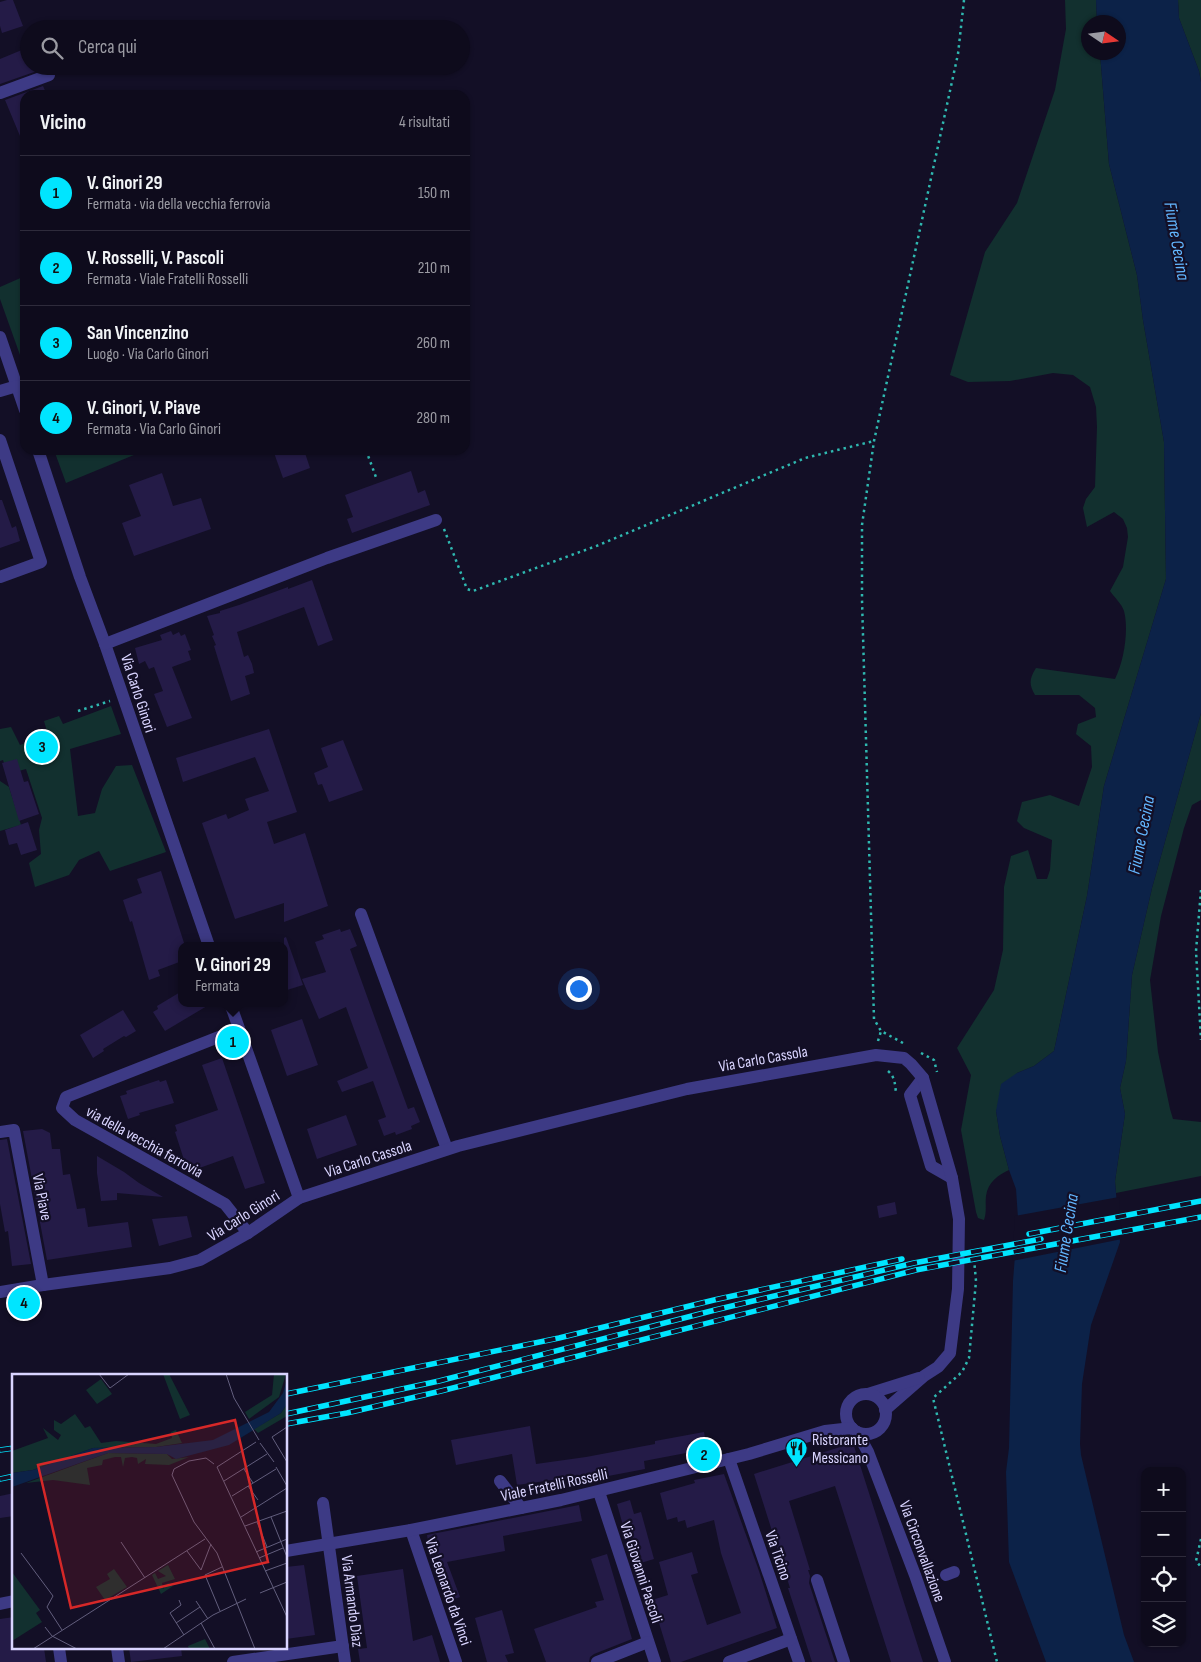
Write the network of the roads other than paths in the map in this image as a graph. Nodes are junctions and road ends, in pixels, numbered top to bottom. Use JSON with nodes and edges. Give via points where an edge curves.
{"nodes":[{"id":1,"x":49,"y":75,"type":"dead end"},
{"id":2,"x":0,"y":93,"type":"edge"},
{"id":3,"x":0,"y":337,"type":"edge"},
{"id":4,"x":17,"y":386,"type":"junction"},
{"id":5,"x":0,"y":391,"type":"edge"},
{"id":6,"x":20,"y":395,"type":"edge"},
{"id":7,"x":0,"y":440,"type":"edge"},
{"id":8,"x":40,"y":455,"type":"edge"},
{"id":9,"x":436,"y":520,"type":"road end"},
{"id":10,"x":0,"y":577,"type":"edge"},
{"id":11,"x":106,"y":644,"type":"junction"},
{"id":12,"x":362,"y":914,"type":"dead end"},
{"id":13,"x":208,"y":942,"type":"edge"},
{"id":14,"x":231,"y":1007,"type":"edge"},
{"id":15,"x":239,"y":1029,"type":"junction"},
{"id":16,"x":0,"y":1132,"type":"edge"},
{"id":17,"x":447,"y":1149,"type":"junction"},
{"id":18,"x":299,"y":1198,"type":"junction"},
{"id":19,"x":248,"y":1233,"type":"junction"},
{"id":20,"x":43,"y":1285,"type":"junction"},
{"id":21,"x":0,"y":1292,"type":"edge"},
{"id":22,"x":924,"y":1376,"type":"junction"},
{"id":23,"x":868,"y":1394,"type":"junction"},
{"id":24,"x":885,"y":1410,"type":"junction"},
{"id":25,"x":846,"y":1414,"type":"junction"},
{"id":26,"x":855,"y":1430,"type":"junction"},
{"id":27,"x":826,"y":1431,"type":"junction"},
{"id":28,"x":874,"y":1432,"type":"junction"},
{"id":29,"x":868,"y":1452,"type":"junction"},
{"id":30,"x":729,"y":1459,"type":"junction"},
{"id":31,"x":500,"y":1481,"type":"dead end"},
{"id":32,"x":598,"y":1492,"type":"junction"},
{"id":33,"x":323,"y":1503,"type":"dead end"},
{"id":34,"x":521,"y":1508,"type":"junction"},
{"id":35,"x":411,"y":1530,"type":"junction"},
{"id":36,"x":330,"y":1544,"type":"junction"},
{"id":37,"x":288,"y":1552,"type":"edge"},
{"id":38,"x":817,"y":1580,"type":"dead end"},
{"id":39,"x":791,"y":1639,"type":"junction"},
{"id":40,"x":648,"y":1642,"type":"junction"},
{"id":41,"x":342,"y":1646,"type":"junction"},
{"id":42,"x":233,"y":1662,"type":"edge"},
{"id":43,"x":345,"y":1662,"type":"edge"},
{"id":44,"x":456,"y":1662,"type":"edge"},
{"id":45,"x":597,"y":1662,"type":"edge"},
{"id":46,"x":655,"y":1662,"type":"edge"},
{"id":47,"x":729,"y":1662,"type":"edge"},
{"id":48,"x":799,"y":1662,"type":"edge"},
{"id":49,"x":844,"y":1662,"type":"edge"},
{"id":50,"x":944,"y":1662,"type":"edge"}],
"edges":[{"from":1,"to":2,"type":"street"},
{"from":3,"to":4,"type":"street"},
{"from":4,"to":5,"type":"street"},
{"from":4,"to":6,"type":"street"},
{"from":7,"to":10,"type":"street","via":[[41,562]]},
{"from":8,"to":11,"type":"street","name":"Via Carlo Ginori"},
{"from":9,"to":11,"type":"street","via":[[327,558]]},
{"from":11,"to":13,"type":"street","name":"Via Carlo Ginori"},
{"from":12,"to":17,"type":"street"},
{"from":14,"to":15,"type":"street","name":"Via Carlo Ginori"},
{"from":15,"to":18,"type":"street","name":"Via Carlo Ginori"},
{"from":15,"to":19,"type":"street","name":"via della vecchia ferrovia","via":[[66,1096],[62,1108],[75,1120],[225,1204]]},
{"from":16,"to":20,"type":"street","name":"Via Piave","via":[[14,1130]]},
{"from":17,"to":18,"type":"street","name":"Via Carlo Cassola"},
{"from":17,"to":22,"type":"street","name":"Via Carlo Cassola","via":[[687,1089],[876,1055],[904,1058],[923,1078],[952,1178],[959,1219],[958,1280],[950,1352],[938,1367]]},
{"from":18,"to":19,"type":"street","name":"Via Carlo Ginori"},
{"from":19,"to":20,"type":"street","name":"Via Carlo Ginori","via":[[200,1260],[170,1268]]},
{"from":20,"to":21,"type":"street","name":"Via Carlo Ginori"},
{"from":22,"to":23,"type":"street","name":"Via Carlo Cassola"},
{"from":22,"to":24,"type":"street","name":"Via Carlo Cassola"},
{"from":23,"to":24,"type":"street","via":[[879,1399]]},
{"from":23,"to":25,"type":"street","via":[[861,1394],[850,1401]]},
{"from":24,"to":28,"type":"street","via":[[884,1423]]},
{"from":25,"to":26,"type":"street"},
{"from":25,"to":27,"type":"street","name":"Viale Fratelli Rosselli"},
{"from":26,"to":27,"type":"street","name":"Viale Fratelli Rosselli"},
{"from":26,"to":28,"type":"street","via":[[862,1434]]},
{"from":26,"to":29,"type":"street","name":"Via Circonvallazione"},
{"from":27,"to":30,"type":"street","name":"Viale Fratelli Rosselli"},
{"from":28,"to":29,"type":"street"},
{"from":29,"to":50,"type":"street","name":"Via Circonvallazione","via":[[919,1585]]},
{"from":30,"to":32,"type":"street","name":"Viale Fratelli Rosselli"},
{"from":30,"to":39,"type":"street","name":"Via Ticino"},
{"from":31,"to":34,"type":"street"},
{"from":32,"to":34,"type":"street","name":"Viale Fratelli Rosselli"},
{"from":32,"to":40,"type":"street","name":"Via Giovanni Pascoli"},
{"from":33,"to":36,"type":"street","name":"Via Armando Diaz"},
{"from":34,"to":35,"type":"street","name":"Viale Fratelli Rosselli"},
{"from":35,"to":36,"type":"street","name":"Viale Fratelli Rosselli"},
{"from":35,"to":44,"type":"street","name":"Via Leonardo da Vinci"},
{"from":36,"to":37,"type":"street","name":"Viale Fratelli Rosselli"},
{"from":36,"to":41,"type":"street","name":"Via Armando Diaz"},
{"from":38,"to":49,"type":"street","name":"Via Ticino"},
{"from":39,"to":47,"type":"street"},
{"from":39,"to":48,"type":"street","name":"Via Ticino"},
{"from":40,"to":45,"type":"street"},
{"from":40,"to":46,"type":"street","name":"Via Giovanni Pascoli"},
{"from":41,"to":42,"type":"street"},
{"from":41,"to":43,"type":"street","name":"Via Armando Diaz"}]}
